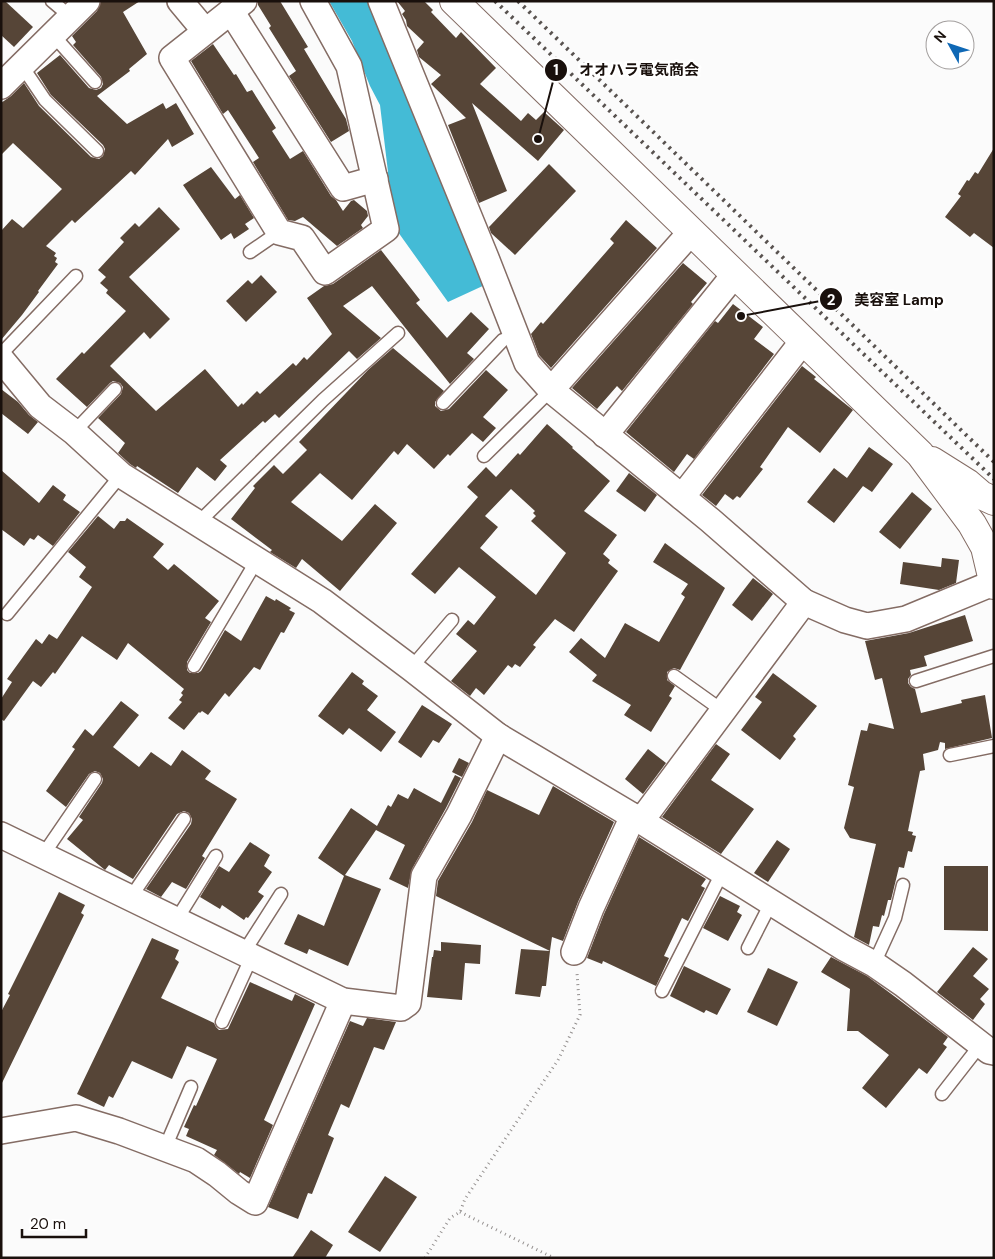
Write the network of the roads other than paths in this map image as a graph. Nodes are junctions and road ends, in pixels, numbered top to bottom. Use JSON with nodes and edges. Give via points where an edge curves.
{"nodes":[{"id":1,"x":52,"y":1,"type":"edge"},
{"id":2,"x":180,"y":1,"type":"edge"},
{"id":3,"x":313,"y":1,"type":"edge"},
{"id":4,"x":381,"y":1,"type":"edge"},
{"id":5,"x":454,"y":1,"type":"edge"},
{"id":6,"x":237,"y":6,"type":"edge"},
{"id":7,"x":79,"y":9,"type":"edge"},
{"id":8,"x":205,"y":31,"type":"junction"},
{"id":9,"x":53,"y":35,"type":"junction"},
{"id":10,"x":22,"y":66,"type":"junction"},
{"id":11,"x":95,"y":82,"type":"dead end"},
{"id":12,"x":1,"y":86,"type":"edge"},
{"id":13,"x":97,"y":152,"type":"dead end"},
{"id":14,"x":375,"y":179,"type":"junction"},
{"id":15,"x":279,"y":232,"type":"junction"},
{"id":16,"x":691,"y":232,"type":"junction"},
{"id":17,"x":250,"y":252,"type":"dead end"},
{"id":18,"x":735,"y":274,"type":"junction"},
{"id":19,"x":76,"y":276,"type":"dead end"},
{"id":20,"x":398,"y":333,"type":"dead end"},
{"id":21,"x":516,"y":335,"type":"junction"},
{"id":22,"x":803,"y":341,"type":"junction"},
{"id":23,"x":2,"y":362,"type":"edge"},
{"id":24,"x":116,"y":389,"type":"dead end"},
{"id":25,"x":551,"y":390,"type":"junction"},
{"id":26,"x":443,"y":403,"type":"dead end"},
{"id":27,"x":74,"y":432,"type":"junction"},
{"id":28,"x":606,"y":435,"type":"junction"},
{"id":29,"x":920,"y":454,"type":"junction"},
{"id":30,"x":484,"y":456,"type":"dead end"},
{"id":31,"x":121,"y":475,"type":"junction"},
{"id":32,"x":682,"y":497,"type":"junction"},
{"id":33,"x":994,"y":501,"type":"edge"},
{"id":34,"x":198,"y":523,"type":"junction"},
{"id":35,"x":989,"y":542,"type":"edge"},
{"id":36,"x":257,"y":560,"type":"junction"},
{"id":37,"x":994,"y":584,"type":"edge"},
{"id":38,"x":804,"y":602,"type":"junction"},
{"id":39,"x":6,"y":614,"type":"dead end"},
{"id":40,"x":452,"y":620,"type":"dead end"},
{"id":41,"x":994,"y":656,"type":"edge"},
{"id":42,"x":194,"y":666,"type":"dead end"},
{"id":43,"x":411,"y":668,"type":"junction"},
{"id":44,"x":674,"y":676,"type":"dead end"},
{"id":45,"x":916,"y":681,"type":"dead end"},
{"id":46,"x":723,"y":711,"type":"junction"},
{"id":47,"x":498,"y":736,"type":"junction"},
{"id":48,"x":994,"y":746,"type":"edge"},
{"id":49,"x":950,"y":755,"type":"dead end"},
{"id":50,"x":95,"y":779,"type":"dead end"},
{"id":51,"x":637,"y":818,"type":"junction"},
{"id":52,"x":184,"y":820,"type":"dead end"},
{"id":53,"x":1,"y":835,"type":"edge"},
{"id":54,"x":43,"y":855,"type":"junction"},
{"id":55,"x":216,"y":856,"type":"dead end"},
{"id":56,"x":723,"y":871,"type":"junction"},
{"id":57,"x":903,"y":884,"type":"dead end"},
{"id":58,"x":280,"y":894,"type":"dead end"},
{"id":59,"x":132,"y":897,"type":"junction"},
{"id":60,"x":771,"y":903,"type":"junction"},
{"id":61,"x":177,"y":919,"type":"junction"},
{"id":62,"x":748,"y":948,"type":"dead end"},
{"id":63,"x":574,"y":952,"type":"road end"},
{"id":64,"x":248,"y":954,"type":"junction"},
{"id":65,"x":874,"y":964,"type":"junction"},
{"id":66,"x":662,"y":991,"type":"dead end"},
{"id":67,"x":343,"y":1001,"type":"junction"},
{"id":68,"x":222,"y":1022,"type":"dead end"},
{"id":69,"x":987,"y":1048,"type":"edge"},
{"id":70,"x":192,"y":1087,"type":"dead end"},
{"id":71,"x":942,"y":1094,"type":"dead end"},
{"id":72,"x":1,"y":1131,"type":"edge"},
{"id":73,"x":165,"y":1148,"type":"junction"}],
"edges":[{"from":1,"to":7,"type":"lane"},
{"from":2,"to":8,"type":"street"},
{"from":3,"to":14,"type":"street","via":[[350,66]]},
{"from":4,"to":21,"type":"street"},
{"from":5,"to":16,"type":"street"},
{"from":6,"to":8,"type":"street"},
{"from":6,"to":14,"type":"street","via":[[343,188]]},
{"from":7,"to":9,"type":"street"},
{"from":8,"to":15,"type":"street","via":[[172,58]]},
{"from":9,"to":10,"type":"street"},
{"from":9,"to":11,"type":"lane"},
{"from":10,"to":12,"type":"street"},
{"from":10,"to":13,"type":"lane","via":[[45,100]]},
{"from":14,"to":15,"type":"street","via":[[386,229],[325,272],[302,238]]},
{"from":15,"to":17,"type":"lane"},
{"from":16,"to":18,"type":"street"},
{"from":16,"to":25,"type":"street"},
{"from":18,"to":22,"type":"street"},
{"from":18,"to":28,"type":"street"},
{"from":19,"to":23,"type":"lane"},
{"from":20,"to":34,"type":"lane","via":[[323,400]]},
{"from":21,"to":25,"type":"street","via":[[527,363]]},
{"from":21,"to":26,"type":"lane","via":[[503,340]]},
{"from":22,"to":29,"type":"street"},
{"from":22,"to":32,"type":"street"},
{"from":23,"to":27,"type":"street","via":[[40,406]]},
{"from":24,"to":27,"type":"lane"},
{"from":25,"to":28,"type":"street"},
{"from":25,"to":30,"type":"lane"},
{"from":27,"to":31,"type":"street"},
{"from":28,"to":32,"type":"street"},
{"from":29,"to":33,"type":"street"},
{"from":29,"to":35,"type":"street"},
{"from":31,"to":34,"type":"street"},
{"from":31,"to":39,"type":"lane"},
{"from":32,"to":38,"type":"street"},
{"from":34,"to":36,"type":"street"},
{"from":35,"to":37,"type":"street"},
{"from":36,"to":42,"type":"lane"},
{"from":36,"to":43,"type":"street","via":[[322,601]]},
{"from":37,"to":38,"type":"street","via":[[906,619],[867,626]]},
{"from":38,"to":46,"type":"street"},
{"from":40,"to":43,"type":"lane"},
{"from":41,"to":45,"type":"lane"},
{"from":43,"to":47,"type":"street"},
{"from":44,"to":46,"type":"lane"},
{"from":46,"to":51,"type":"street"},
{"from":47,"to":51,"type":"street"},
{"from":47,"to":67,"type":"street","via":[[424,876],[408,1003],[401,1008]]},
{"from":48,"to":49,"type":"lane"},
{"from":50,"to":54,"type":"lane"},
{"from":51,"to":56,"type":"street"},
{"from":51,"to":63,"type":"street","via":[[591,908]]},
{"from":52,"to":59,"type":"lane"},
{"from":53,"to":54,"type":"street"},
{"from":54,"to":59,"type":"street"},
{"from":55,"to":61,"type":"lane"},
{"from":56,"to":60,"type":"street"},
{"from":56,"to":66,"type":"lane"},
{"from":57,"to":65,"type":"lane","via":[[895,918]]},
{"from":58,"to":64,"type":"lane"},
{"from":59,"to":61,"type":"street"},
{"from":60,"to":62,"type":"lane"},
{"from":60,"to":65,"type":"street"},
{"from":61,"to":64,"type":"street"},
{"from":64,"to":67,"type":"street"},
{"from":64,"to":68,"type":"lane"},
{"from":65,"to":69,"type":"street"},
{"from":67,"to":73,"type":"street","via":[[255,1202],[196,1160]]},
{"from":69,"to":71,"type":"lane"},
{"from":70,"to":73,"type":"lane"},
{"from":72,"to":73,"type":"street","via":[[76,1118]]}]}
